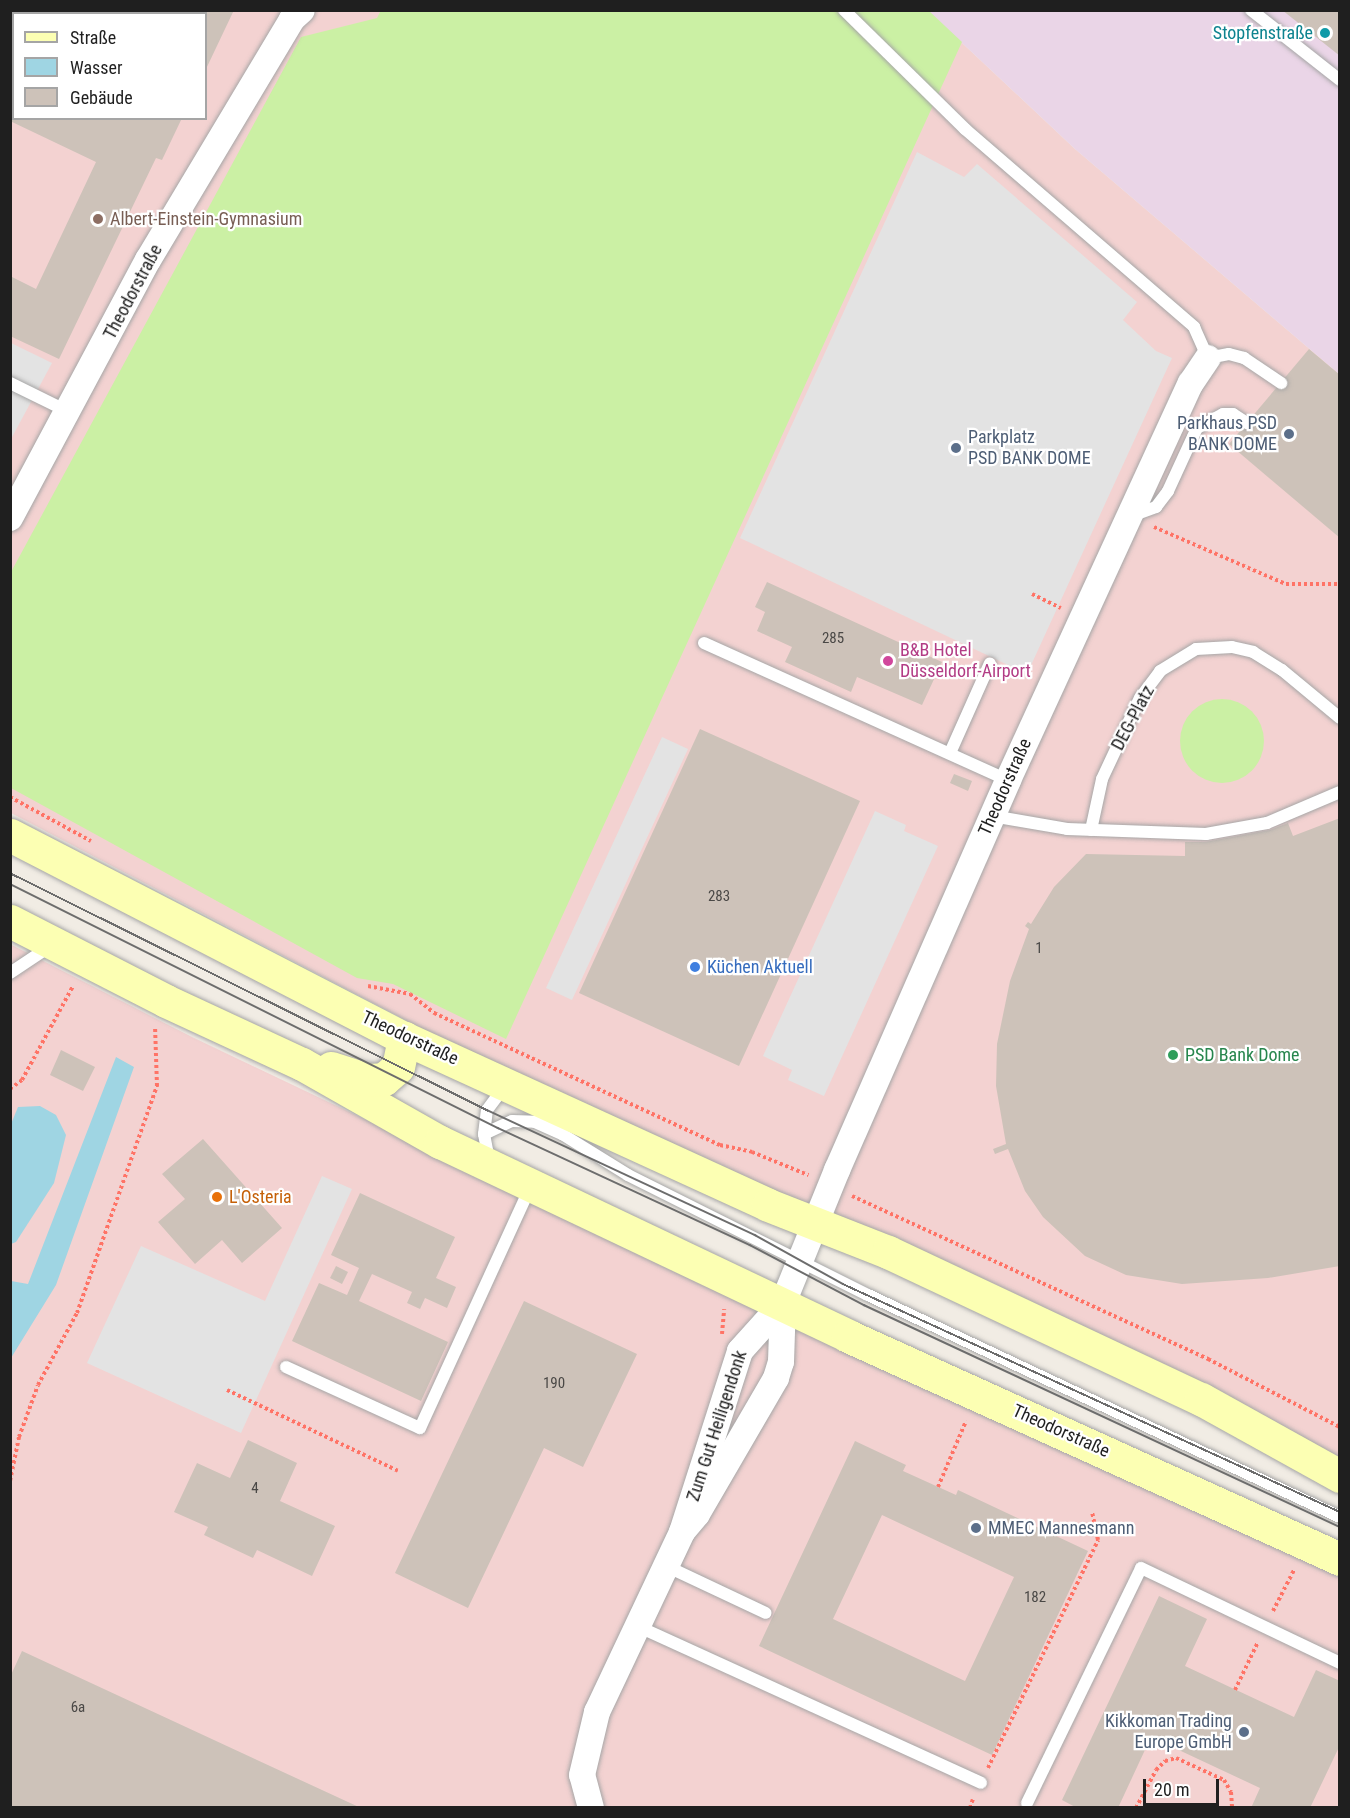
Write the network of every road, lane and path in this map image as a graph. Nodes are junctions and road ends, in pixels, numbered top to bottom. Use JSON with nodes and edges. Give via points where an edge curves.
{"nodes":[{"id":1,"x":302,"y":10,"type":"edge"},
{"id":2,"x":844,"y":10,"type":"edge"},
{"id":3,"x":1251,"y":10,"type":"edge"},
{"id":4,"x":1340,"y":80,"type":"edge"},
{"id":5,"x":1208,"y":358,"type":"junction"},
{"id":6,"x":10,"y":383,"type":"edge"},
{"id":7,"x":1281,"y":383,"type":"dead end"},
{"id":8,"x":69,"y":412,"type":"junction"},
{"id":9,"x":1247,"y":423,"type":"dead end"},
{"id":10,"x":1130,"y":517,"type":"junction"},
{"id":11,"x":10,"y":518,"type":"edge"},
{"id":12,"x":1339,"y":583,"type":"edge"},
{"id":13,"x":704,"y":643,"type":"dead end"},
{"id":14,"x":990,"y":663,"type":"dead end"},
{"id":15,"x":1340,"y":718,"type":"edge"},
{"id":16,"x":950,"y":753,"type":"junction"},
{"id":17,"x":1008,"y":780,"type":"junction"},
{"id":18,"x":1340,"y":792,"type":"edge"},
{"id":19,"x":10,"y":797,"type":"edge"},
{"id":20,"x":992,"y":816,"type":"junction"},
{"id":21,"x":1091,"y":830,"type":"junction"},
{"id":22,"x":10,"y":835,"type":"edge"},
{"id":23,"x":102,"y":847,"type":"dead end"},
{"id":24,"x":10,"y":921,"type":"edge"},
{"id":25,"x":55,"y":943,"type":"junction"},
{"id":26,"x":10,"y":973,"type":"edge"},
{"id":27,"x":361,"y":984,"type":"dead end"},
{"id":28,"x":69,"y":994,"type":"dead end"},
{"id":29,"x":166,"y":1001,"type":"junction"},
{"id":30,"x":404,"y":1038,"type":"junction"},
{"id":31,"x":302,"y":1064,"type":"junction"},
{"id":32,"x":10,"y":1089,"type":"edge"},
{"id":33,"x":526,"y":1092,"type":"junction"},
{"id":34,"x":484,"y":1134,"type":"junction"},
{"id":35,"x":491,"y":1166,"type":"junction"},
{"id":36,"x":531,"y":1185,"type":"junction"},
{"id":37,"x":832,"y":1185,"type":"junction"},
{"id":38,"x":817,"y":1224,"type":"junction"},
{"id":39,"x":801,"y":1261,"type":"junction"},
{"id":40,"x":783,"y":1303,"type":"junction"},
{"id":41,"x":286,"y":1367,"type":"dead end"},
{"id":42,"x":226,"y":1390,"type":"dead end"},
{"id":43,"x":974,"y":1392,"type":"junction"},
{"id":44,"x":1340,"y":1427,"type":"edge"},
{"id":45,"x":398,"y":1471,"type":"dead end"},
{"id":46,"x":1340,"y":1476,"type":"edge"},
{"id":47,"x":10,"y":1481,"type":"edge"},
{"id":48,"x":938,"y":1487,"type":"dead end"},
{"id":49,"x":1092,"y":1512,"type":"dead end"},
{"id":50,"x":1340,"y":1517,"type":"edge"},
{"id":51,"x":682,"y":1532,"type":"junction"},
{"id":52,"x":1340,"y":1559,"type":"edge"},
{"id":53,"x":666,"y":1566,"type":"junction"},
{"id":54,"x":766,"y":1613,"type":"dead end"},
{"id":55,"x":638,"y":1626,"type":"junction"},
{"id":56,"x":1340,"y":1663,"type":"edge"},
{"id":57,"x":1207,"y":1763,"type":"dead end"},
{"id":58,"x":1204,"y":1769,"type":"junction"},
{"id":59,"x":981,"y":1783,"type":"junction"},
{"id":60,"x":1027,"y":1803,"type":"dead end"},
{"id":61,"x":591,"y":1808,"type":"edge"},
{"id":62,"x":969,"y":1808,"type":"edge"},
{"id":63,"x":1136,"y":1808,"type":"edge"},
{"id":64,"x":1232,"y":1808,"type":"edge"}],
"edges":[{"from":1,"to":8,"type":"street","name":"Theodorstraße","via":[[292,18],[148,260]]},
{"from":2,"to":5,"type":"lane","via":[[965,129],[1194,327]]},
{"from":3,"to":4,"type":"lane"},
{"from":5,"to":7,"type":"lane","via":[[1229,354],[1244,358]]},
{"from":5,"to":10,"type":"street","name":"Theodorstraße","via":[[1191,383]]},
{"from":6,"to":8,"type":"lane"},
{"from":8,"to":11,"type":"street","name":"Theodorstraße"},
{"from":9,"to":10,"type":"lane","via":[[1233,414],[1223,414],[1197,428],[1168,491],[1156,507]]},
{"from":10,"to":12,"type":"path","via":[[1287,584]]},
{"from":10,"to":17,"type":"street","name":"Theodorstraße"},
{"from":13,"to":16,"type":"lane"},
{"from":14,"to":16,"type":"lane"},
{"from":15,"to":21,"type":"lane","name":"DEG-Platz","via":[[1282,670],[1253,652],[1232,647],[1196,649],[1160,671],[1140,698],[1102,779]]},
{"from":16,"to":17,"type":"lane"},
{"from":17,"to":20,"type":"street","name":"Theodorstraße"},
{"from":18,"to":21,"type":"lane","via":[[1267,823],[1206,834]]},
{"from":19,"to":23,"type":"path"},
{"from":20,"to":21,"type":"lane"},
{"from":20,"to":37,"type":"street","name":"Theodorstraße"},
{"from":22,"to":30,"type":"main road","name":"Theodorstraße"},
{"from":24,"to":25,"type":"main road","name":"Theodorstraße"},
{"from":25,"to":26,"type":"lane"},
{"from":25,"to":29,"type":"main road","name":"Theodorstraße"},
{"from":27,"to":37,"type":"path","via":[[410,994],[434,1013],[720,1145],[752,1152]]},
{"from":28,"to":32,"type":"path","via":[[22,1080]]},
{"from":29,"to":31,"type":"main road","name":"Theodorstraße"},
{"from":29,"to":47,"type":"path","via":[[155,1028],[157,1086],[77,1313],[38,1385],[19,1437]]},
{"from":30,"to":31,"type":"main road","via":[[399,1067],[384,1079],[367,1080],[341,1070]]},
{"from":30,"to":33,"type":"main road","name":"Theodorstraße"},
{"from":31,"to":35,"type":"main road","name":"Theodorstraße","via":[[368,1104]]},
{"from":33,"to":34,"type":"lane","via":[[500,1093],[483,1120]]},
{"from":33,"to":38,"type":"main road","name":"Theodorstraße"},
{"from":34,"to":35,"type":"lane"},
{"from":34,"to":39,"type":"lane","via":[[512,1122],[535,1122],[628,1175]]},
{"from":35,"to":36,"type":"main road","name":"Theodorstraße"},
{"from":36,"to":40,"type":"main road","name":"Theodorstraße"},
{"from":36,"to":41,"type":"lane","via":[[420,1428]]},
{"from":37,"to":38,"type":"street","name":"Theodorstraße"},
{"from":37,"to":44,"type":"path","via":[[914,1227],[1198,1354]]},
{"from":38,"to":39,"type":"street","name":"Theodorstraße"},
{"from":38,"to":46,"type":"main road","name":"Theodorstraße","via":[[888,1252],[1201,1399]]},
{"from":39,"to":40,"type":"street","name":"Theodorstraße"},
{"from":39,"to":50,"type":"lane"},
{"from":40,"to":43,"type":"main road","name":"Theodorstraße"},
{"from":40,"to":51,"type":"street","name":"Zum Gut Heiligendonk","via":[[740,1351]]},
{"from":40,"to":51,"type":"street","name":"Zum Gut Heiligendonk","via":[[781,1362],[776,1378],[697,1514]]},
{"from":42,"to":45,"type":"path"},
{"from":43,"to":48,"type":"path","via":[[957,1450]]},
{"from":43,"to":52,"type":"main road","name":"Theodorstraße"},
{"from":49,"to":59,"type":"path","via":[[1098,1540]]},
{"from":51,"to":53,"type":"street","name":"Zum Gut Heiligendonk"},
{"from":53,"to":54,"type":"lane"},
{"from":53,"to":55,"type":"street","name":"Zum Gut Heiligendonk"},
{"from":55,"to":59,"type":"lane"},
{"from":55,"to":61,"type":"street","name":"Zum Gut Heiligendonk","via":[[597,1712],[585,1749],[582,1775]]},
{"from":56,"to":60,"type":"lane","via":[[1141,1568]]},
{"from":57,"to":58,"type":"path"},
{"from":58,"to":63,"type":"path","via":[[1176,1758],[1165,1761]]},
{"from":58,"to":64,"type":"path","via":[[1228,1786]]},
{"from":59,"to":62,"type":"path"}]}
